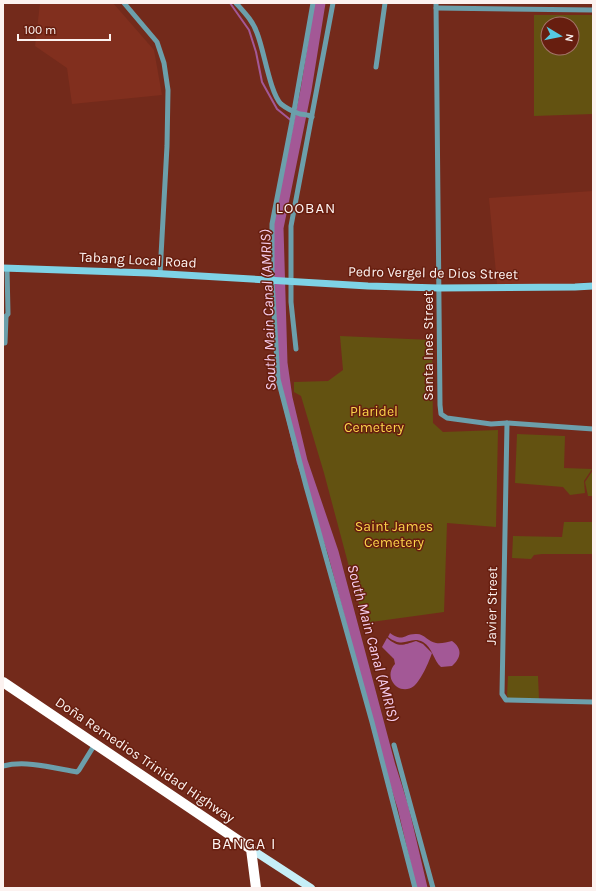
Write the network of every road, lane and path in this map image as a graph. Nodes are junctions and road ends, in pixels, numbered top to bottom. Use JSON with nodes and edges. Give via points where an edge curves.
{"nodes":[{"id":1,"x":124,"y":3,"type":"edge"},
{"id":2,"x":236,"y":3,"type":"edge"},
{"id":3,"x":314,"y":3,"type":"edge"},
{"id":4,"x":333,"y":3,"type":"edge"},
{"id":5,"x":385,"y":3,"type":"edge"},
{"id":6,"x":436,"y":6,"type":"edge"},
{"id":7,"x":593,"y":10,"type":"edge"},
{"id":8,"x":376,"y":67,"type":"dead end"},
{"id":9,"x":295,"y":114,"type":"junction"},
{"id":10,"x":311,"y":116,"type":"junction"},
{"id":11,"x":5,"y":268,"type":"edge"},
{"id":12,"x":160,"y":274,"type":"junction"},
{"id":13,"x":273,"y":280,"type":"junction"},
{"id":14,"x":288,"y":280,"type":"junction"},
{"id":15,"x":593,"y":286,"type":"edge"},
{"id":16,"x":439,"y":288,"type":"junction"},
{"id":17,"x":4,"y":318,"type":"edge"},
{"id":18,"x":5,"y":343,"type":"dead end"},
{"id":19,"x":296,"y":349,"type":"dead end"},
{"id":20,"x":507,"y":424,"type":"junction"},
{"id":21,"x":593,"y":429,"type":"edge"},
{"id":22,"x":3,"y":682,"type":"edge"},
{"id":23,"x":593,"y":702,"type":"edge"},
{"id":24,"x":95,"y":744,"type":"junction"},
{"id":25,"x":394,"y":745,"type":"dead end"},
{"id":26,"x":3,"y":766,"type":"edge"},
{"id":27,"x":251,"y":849,"type":"junction"},
{"id":28,"x":256,"y":888,"type":"edge"},
{"id":29,"x":311,"y":888,"type":"edge"},
{"id":30,"x":415,"y":888,"type":"edge"},
{"id":31,"x":433,"y":888,"type":"edge"}],
"edges":[{"from":1,"to":12,"type":"street","via":[[157,42],[164,63],[168,90]]},
{"from":2,"to":9,"type":"street","via":[[253,23],[276,96],[280,103]]},
{"from":3,"to":9,"type":"street"},
{"from":4,"to":10,"type":"street"},
{"from":5,"to":8,"type":"street"},
{"from":6,"to":7,"type":"street"},
{"from":6,"to":16,"type":"street","name":"Santa Ines Street"},
{"from":9,"to":10,"type":"street"},
{"from":9,"to":13,"type":"street","via":[[272,224]]},
{"from":10,"to":14,"type":"street","via":[[291,226]]},
{"from":11,"to":12,"type":"street","name":"Tabang Local Road"},
{"from":11,"to":17,"type":"street","via":[[8,314]]},
{"from":12,"to":13,"type":"street","name":"Tabang Local Road"},
{"from":13,"to":14,"type":"street","name":"Pedro Vergel de Dios Street"},
{"from":13,"to":30,"type":"street","via":[[280,391],[368,707]]},
{"from":14,"to":16,"type":"street","name":"Pedro Vergel de Dios Street"},
{"from":14,"to":19,"type":"street"},
{"from":15,"to":16,"type":"street","name":"Pedro Vergel de Dios Street"},
{"from":16,"to":20,"type":"street","name":"Santa Ines Street","via":[[441,414],[447,418]]},
{"from":17,"to":18,"type":"street"},
{"from":20,"to":21,"type":"street","name":"Santa Ines Street"},
{"from":20,"to":23,"type":"street","name":"Javier Street","via":[[502,694],[506,700]]},
{"from":22,"to":24,"type":"highway","name":"Doña Remedios Trinidad Highway"},
{"from":24,"to":26,"type":"street","via":[[77,772],[28,764]]},
{"from":24,"to":27,"type":"highway","name":"Doña Remedios Trinidad Highway"},
{"from":25,"to":31,"type":"street"},
{"from":27,"to":28,"type":"highway"},
{"from":27,"to":29,"type":"main road","name":"Doña Remedios Trinidad Highway"}]}
